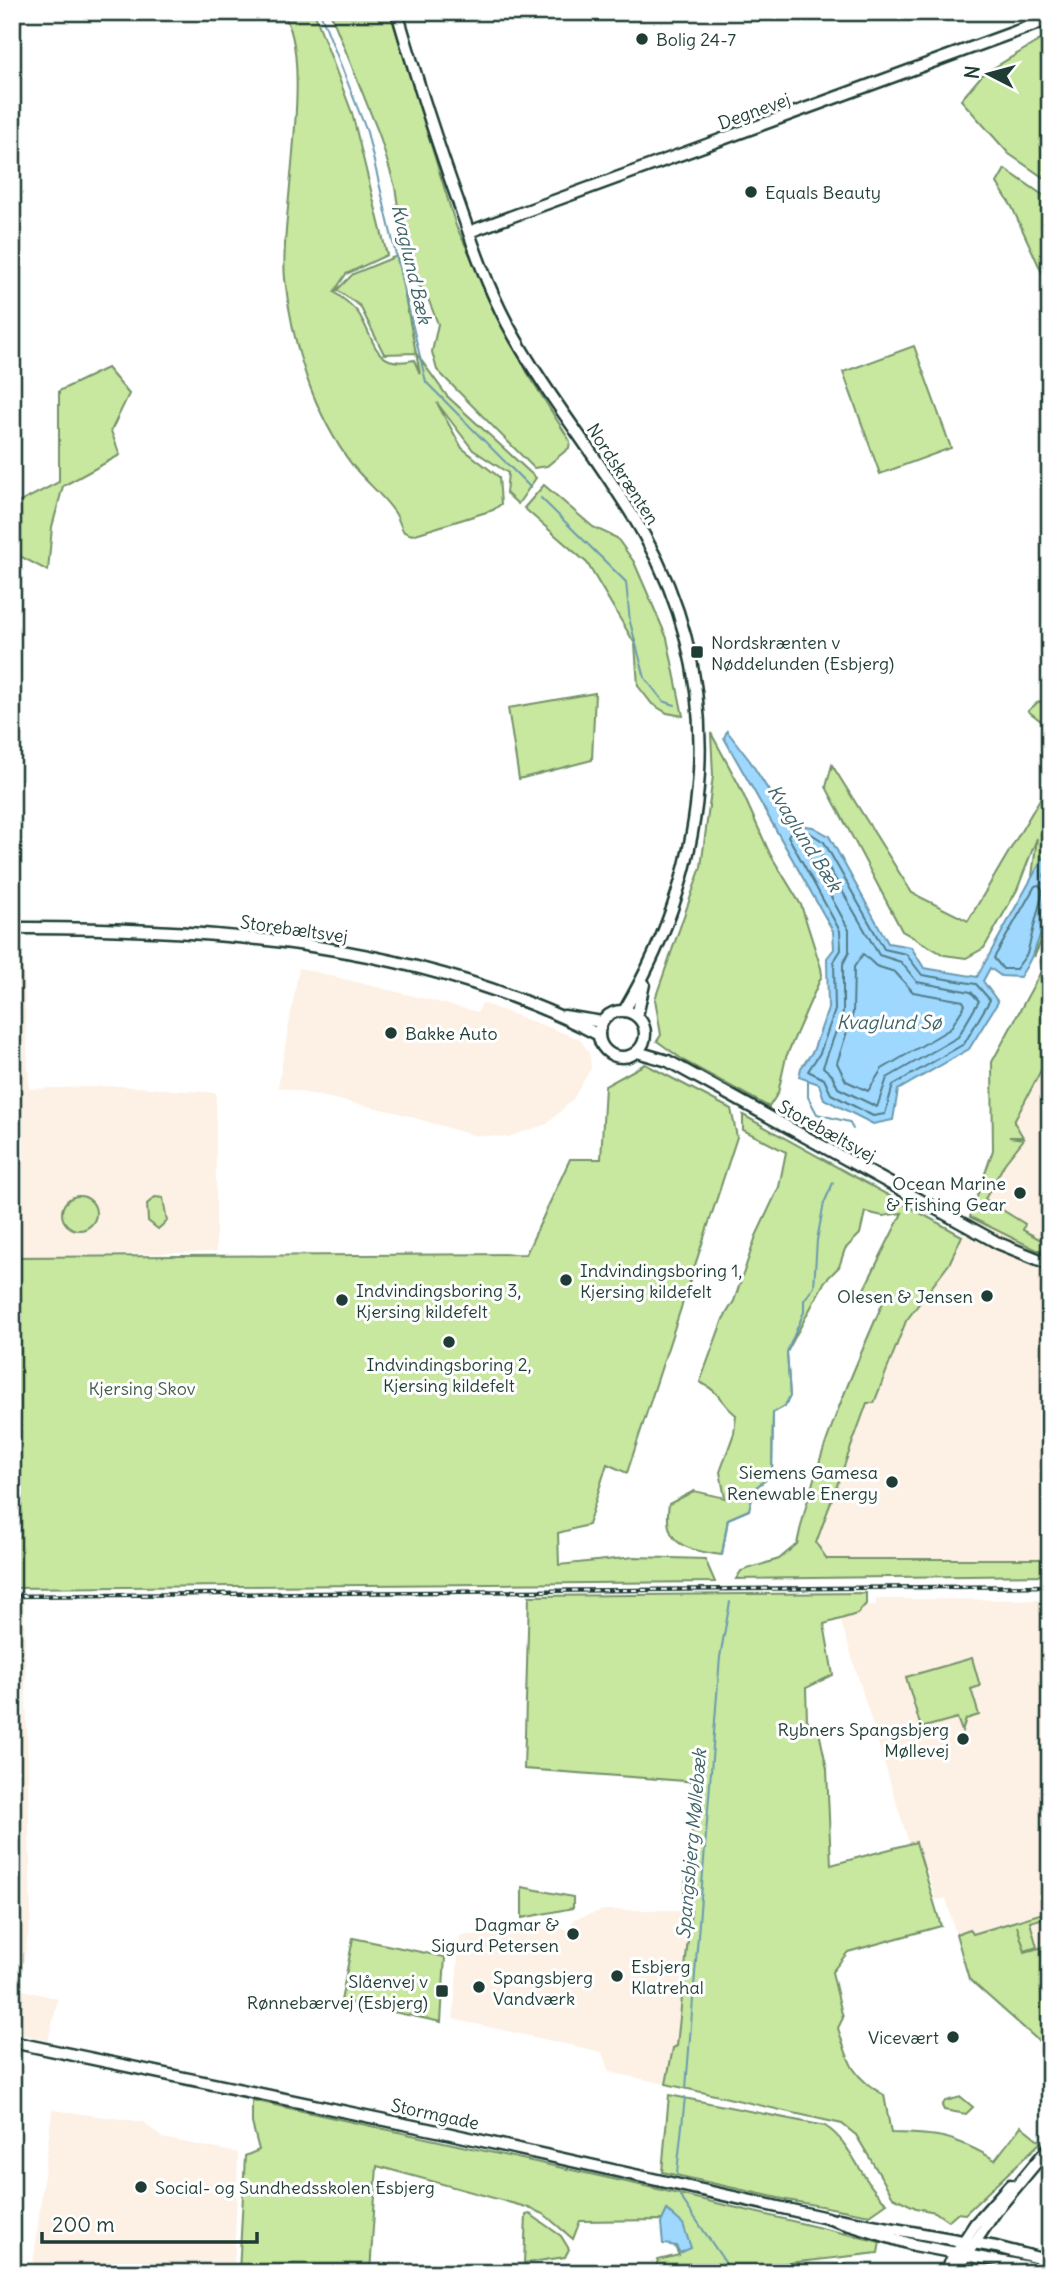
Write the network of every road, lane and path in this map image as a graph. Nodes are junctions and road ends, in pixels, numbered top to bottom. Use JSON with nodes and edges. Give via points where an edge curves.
{"nodes":[{"id":1,"x":397,"y":12,"type":"edge"},
{"id":2,"x":1050,"y":19,"type":"edge"},
{"id":3,"x":468,"y":232,"type":"junction"},
{"id":4,"x":12,"y":929,"type":"edge"},
{"id":5,"x":646,"y":973,"type":"junction"},
{"id":6,"x":624,"y":1011,"type":"junction"},
{"id":7,"x":563,"y":1016,"type":"junction"},
{"id":8,"x":637,"y":1016,"type":"junction"},
{"id":9,"x":602,"y":1022,"type":"junction"},
{"id":10,"x":599,"y":1035,"type":"junction"},
{"id":11,"x":645,"y":1040,"type":"junction"},
{"id":12,"x":637,"y":1052,"type":"junction"},
{"id":13,"x":668,"y":1061,"type":"junction"},
{"id":14,"x":1048,"y":1264,"type":"edge"},
{"id":15,"x":12,"y":2040,"type":"edge"},
{"id":16,"x":1050,"y":2146,"type":"edge"},
{"id":17,"x":1027,"y":2172,"type":"junction"},
{"id":18,"x":827,"y":2218,"type":"junction"},
{"id":19,"x":958,"y":2247,"type":"junction"},
{"id":20,"x":970,"y":2249,"type":"junction"},
{"id":21,"x":1050,"y":2262,"type":"edge"},
{"id":22,"x":1050,"y":2272,"type":"edge"},
{"id":23,"x":943,"y":2273,"type":"edge"},
{"id":24,"x":954,"y":2273,"type":"edge"}],
"edges":[{"from":1,"to":3,"type":"street","name":"Nordskrænten"},
{"from":2,"to":3,"type":"street","name":"Degnevej"},
{"from":3,"to":5,"type":"street","name":"Nordskrænten","via":[[510,329],[659,563],[688,640],[701,720],[699,799],[682,881]]},
{"from":4,"to":7,"type":"street","name":"Storebæltsvej","via":[[212,933],[330,948],[468,982]]},
{"from":5,"to":6,"type":"street","name":"Nordskrænten"},
{"from":5,"to":8,"type":"street","name":"Nordskrænten"},
{"from":6,"to":8,"type":"street"},
{"from":6,"to":9,"type":"street","via":[[612,1013]]},
{"from":7,"to":9,"type":"street","name":"Storebæltsvej"},
{"from":7,"to":10,"type":"street","name":"Storebæltsvej"},
{"from":8,"to":11,"type":"street"},
{"from":9,"to":10,"type":"street"},
{"from":10,"to":12,"type":"street","via":[[603,1048],[617,1057]]},
{"from":11,"to":12,"type":"street"},
{"from":11,"to":13,"type":"street","name":"Storebæltsvej"},
{"from":12,"to":13,"type":"street","name":"Storebæltsvej"},
{"from":13,"to":14,"type":"street","name":"Storebæltsvej","via":[[998,1243]]},
{"from":15,"to":18,"type":"street","name":"Stormgade"},
{"from":16,"to":17,"type":"street"},
{"from":17,"to":19,"type":"street","via":[[989,2207]]},
{"from":17,"to":20,"type":"street"},
{"from":18,"to":19,"type":"street","name":"Stormgade","via":[[865,2230]]},
{"from":18,"to":19,"type":"street","name":"Stormgade","via":[[853,2220]]},
{"from":19,"to":20,"type":"street","name":"Stormgade"},
{"from":19,"to":23,"type":"street"},
{"from":20,"to":21,"type":"street"},
{"from":20,"to":22,"type":"street","name":"Stormgade"},
{"from":20,"to":24,"type":"street"}]}
